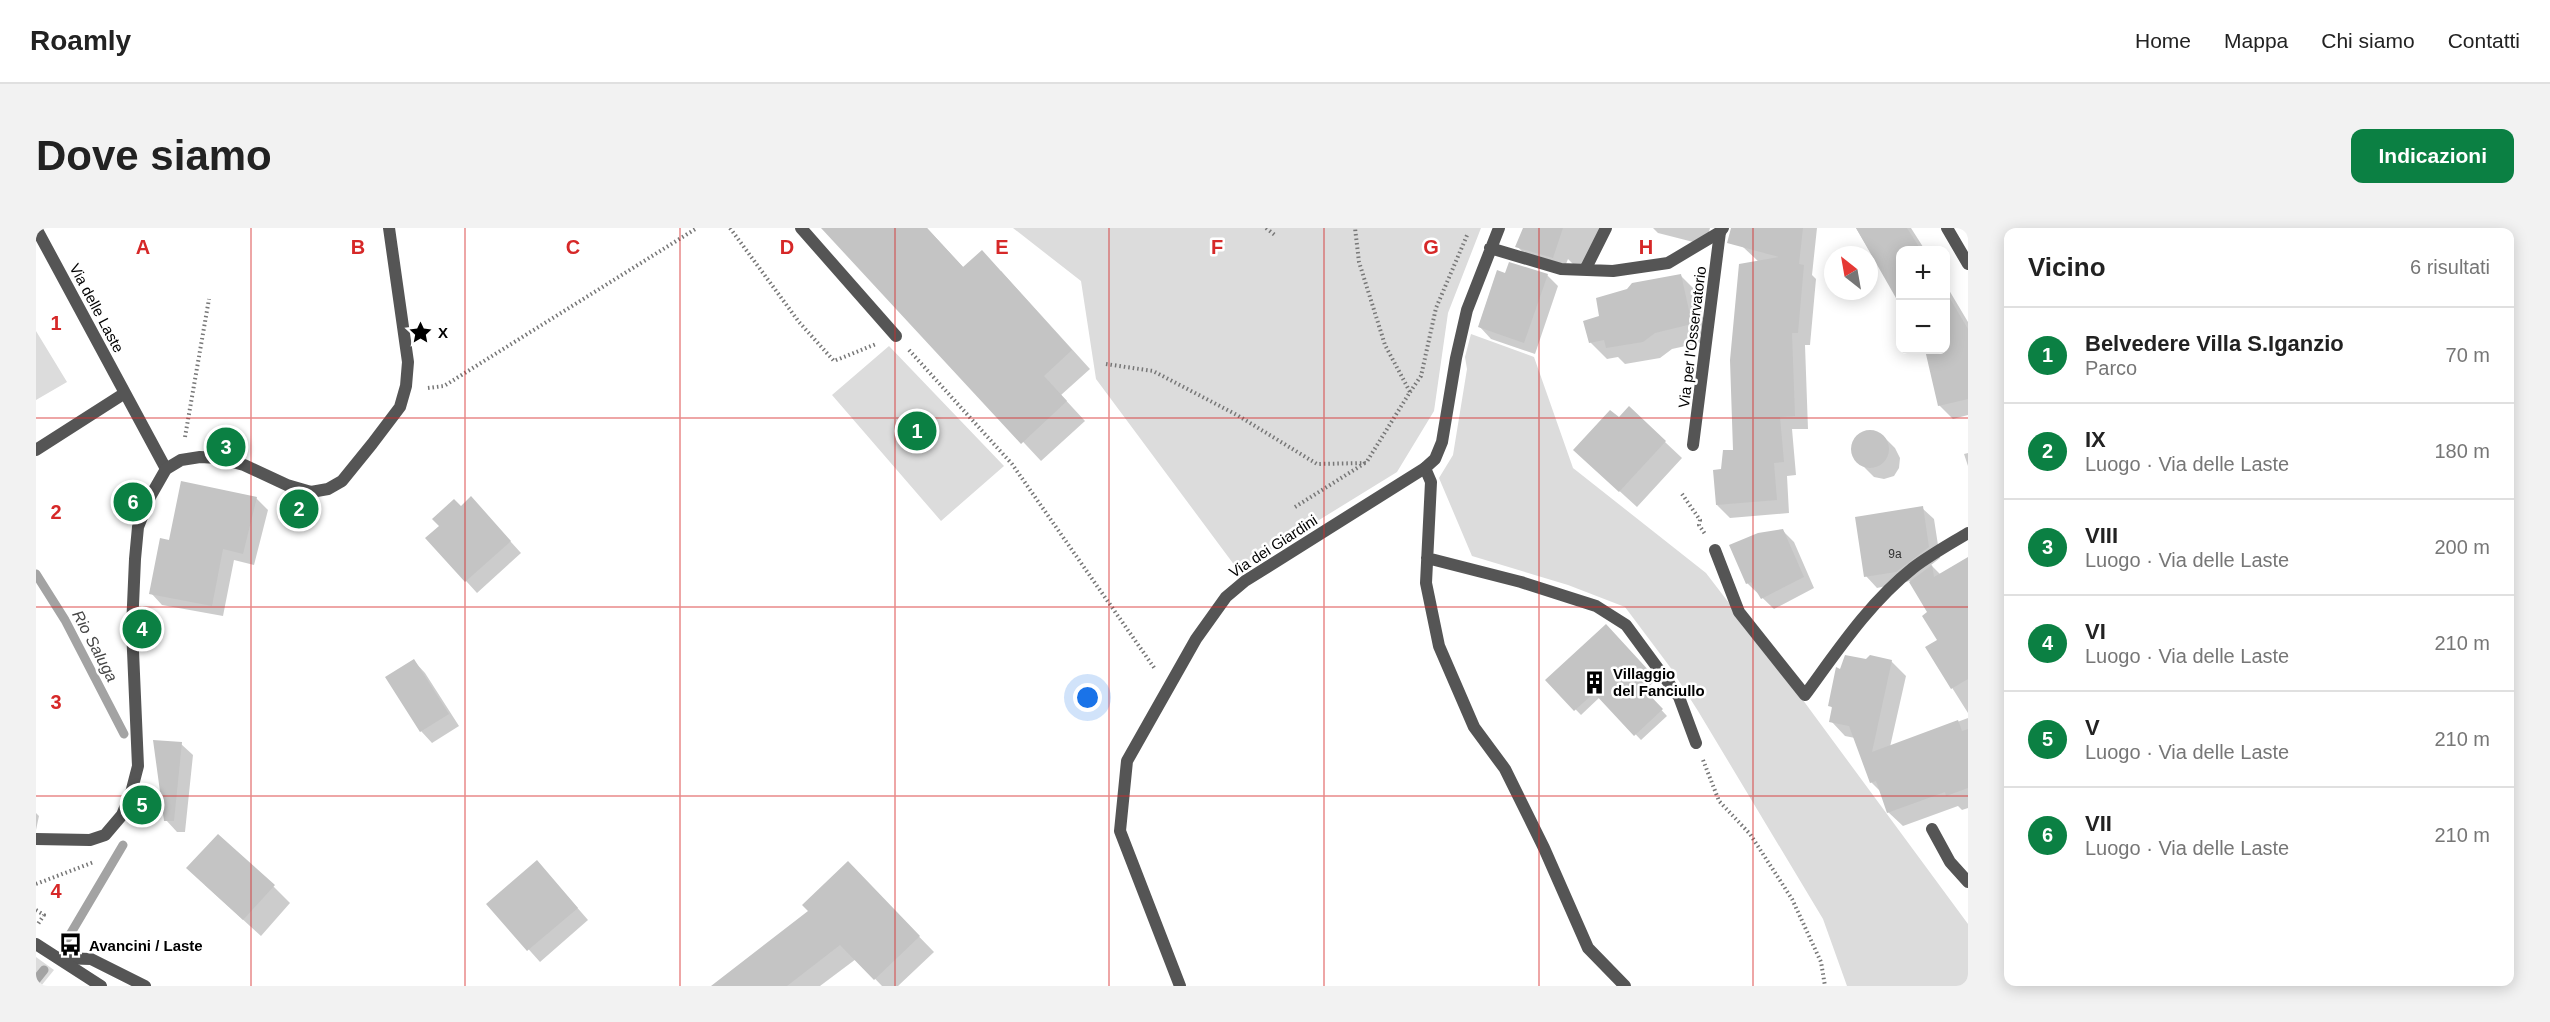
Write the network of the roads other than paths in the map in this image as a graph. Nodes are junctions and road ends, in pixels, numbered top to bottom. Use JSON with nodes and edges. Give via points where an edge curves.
{"nodes":[{"id":1,"x":36,"y":228,"type":"edge"},
{"id":2,"x":389,"y":228,"type":"edge"},
{"id":3,"x":801,"y":228,"type":"edge"},
{"id":4,"x":1499,"y":228,"type":"edge"},
{"id":5,"x":1606,"y":228,"type":"edge"},
{"id":6,"x":1947,"y":228,"type":"edge"},
{"id":7,"x":1722,"y":230,"type":"edge"},
{"id":8,"x":1490,"y":248,"type":"junction"},
{"id":9,"x":1968,"y":264,"type":"edge"},
{"id":10,"x":1585,"y":270,"type":"junction"},
{"id":11,"x":896,"y":336,"type":"road end"},
{"id":12,"x":128,"y":398,"type":"junction"},
{"id":13,"x":1693,"y":445,"type":"dead end"},
{"id":14,"x":36,"y":450,"type":"edge"},
{"id":15,"x":1425,"y":468,"type":"junction"},
{"id":16,"x":166,"y":469,"type":"junction"},
{"id":17,"x":1968,"y":533,"type":"edge"},
{"id":18,"x":1715,"y":550,"type":"road end"},
{"id":19,"x":1426,"y":558,"type":"junction"},
{"id":20,"x":1696,"y":743,"type":"road end"},
{"id":21,"x":1932,"y":830,"type":"dead end"},
{"id":22,"x":36,"y":839,"type":"edge"},
{"id":23,"x":1968,"y":882,"type":"edge"},
{"id":24,"x":36,"y":944,"type":"edge"},
{"id":25,"x":59,"y":958,"type":"junction"},
{"id":26,"x":101,"y":986,"type":"edge"},
{"id":27,"x":146,"y":986,"type":"edge"},
{"id":28,"x":1180,"y":986,"type":"edge"},
{"id":29,"x":1625,"y":986,"type":"edge"}],
"edges":[{"from":1,"to":12,"type":"street","name":"Via delle Laste"},
{"from":2,"to":16,"type":"street","via":[[408,362],[406,386],[400,407],[342,481],[311,492],[218,458],[181,460]]},
{"from":3,"to":11,"type":"street"},
{"from":4,"to":8,"type":"street","name":"Via dei Giardini"},
{"from":5,"to":10,"type":"street"},
{"from":6,"to":9,"type":"street"},
{"from":7,"to":10,"type":"street","name":"Via per l'Osservatorio","via":[[1668,264],[1613,271]]},
{"from":7,"to":13,"type":"street","name":"Via per l'Osservatorio"},
{"from":8,"to":10,"type":"street","name":"Via per l'Osservatorio","via":[[1561,269]]},
{"from":8,"to":15,"type":"street","name":"Via dei Giardini","via":[[1467,310],[1442,442],[1435,459]]},
{"from":12,"to":14,"type":"street"},
{"from":12,"to":16,"type":"street","name":"Via delle Laste"},
{"from":15,"to":19,"type":"street","via":[[1431,482]]},
{"from":15,"to":28,"type":"street","name":"Via dei Giardini","via":[[1267,566],[1226,597],[1196,639],[1127,761],[1120,831]]},
{"from":16,"to":22,"type":"street","via":[[138,527],[132,628],[138,766],[131,794],[122,815],[105,835],[90,840]]},
{"from":17,"to":18,"type":"street","via":[[1914,567],[1863,615],[1805,695],[1739,612]]},
{"from":19,"to":20,"type":"street","via":[[1596,606],[1626,625],[1678,697]]},
{"from":19,"to":29,"type":"street","via":[[1426,583],[1439,646],[1474,727],[1505,769],[1588,948]]},
{"from":21,"to":23,"type":"street","via":[[1950,862]]},
{"from":24,"to":25,"type":"street"},
{"from":25,"to":26,"type":"street"},
{"from":25,"to":27,"type":"street","via":[[91,959]]}]}
